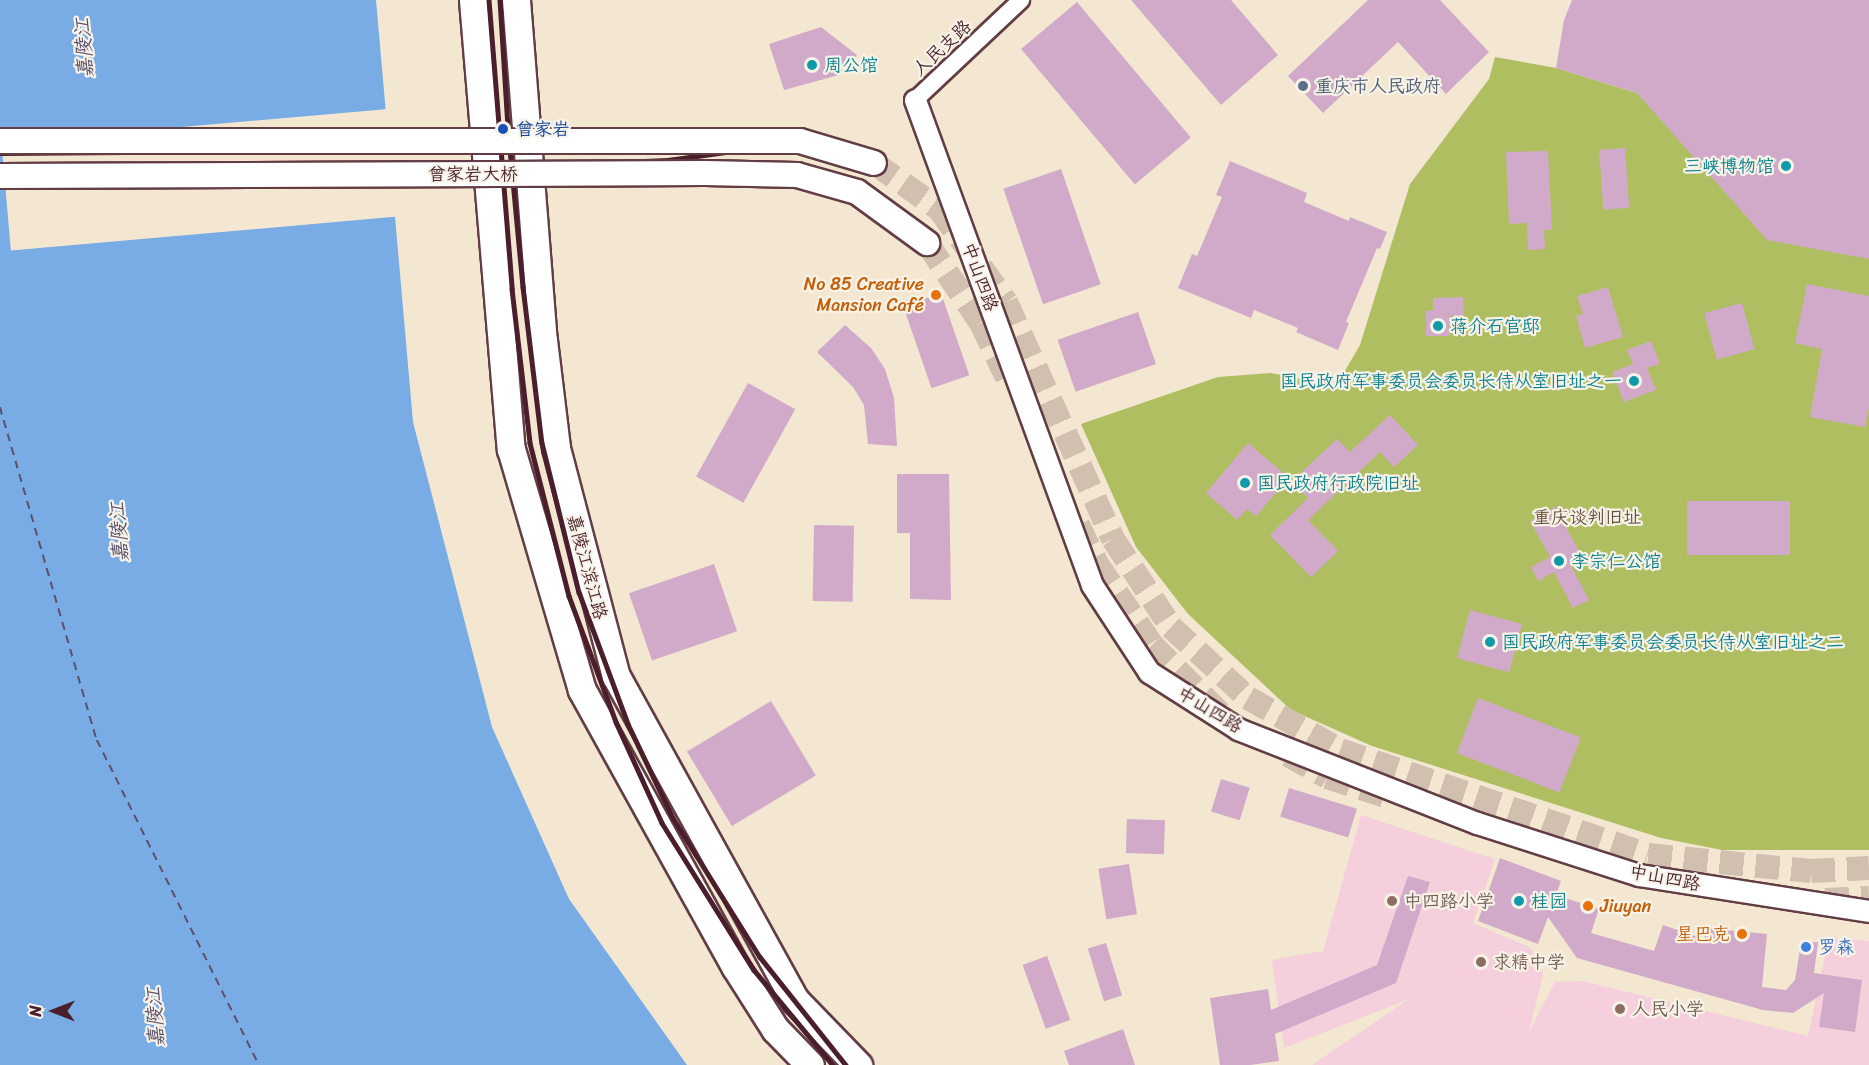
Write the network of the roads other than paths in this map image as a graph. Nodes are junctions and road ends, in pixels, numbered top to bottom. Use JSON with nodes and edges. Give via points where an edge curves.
{"nodes":[{"id":1,"x":473,"y":0,"type":"edge"},
{"id":2,"x":516,"y":0,"type":"edge"},
{"id":3,"x":1021,"y":0,"type":"edge"},
{"id":4,"x":915,"y":100,"type":"joint"},
{"id":5,"x":0,"y":141,"type":"edge"},
{"id":6,"x":874,"y":163,"type":"tunnel mouth"},
{"id":7,"x":0,"y":176,"type":"edge"},
{"id":8,"x":927,"y":243,"type":"tunnel mouth"},
{"id":9,"x":1869,"y":911,"type":"edge"},
{"id":10,"x":810,"y":1065,"type":"edge"},
{"id":11,"x":858,"y":1065,"type":"edge"}],
"edges":[{"from":1,"to":10,"type":"main road","via":[[511,449],[582,690],[735,966],[775,1029]]},
{"from":2,"to":11,"type":"main road","name":"嘉陵江滨江路","via":[[543,340],[556,448],[616,676],[795,1000]]},
{"from":3,"to":4,"type":"street","name":"人民支路"},
{"from":4,"to":9,"type":"street","name":"中山四路","via":[[1092,585],[1149,672],[1238,729],[1477,823],[1639,875]]},
{"from":5,"to":6,"type":"main road","name":"曾家岩大桥","bridge":true,"via":[[800,141]]},
{"from":7,"to":8,"type":"main road","name":"曾家岩大桥","bridge":true,"via":[[705,172],[797,175],[857,192]]}]}
